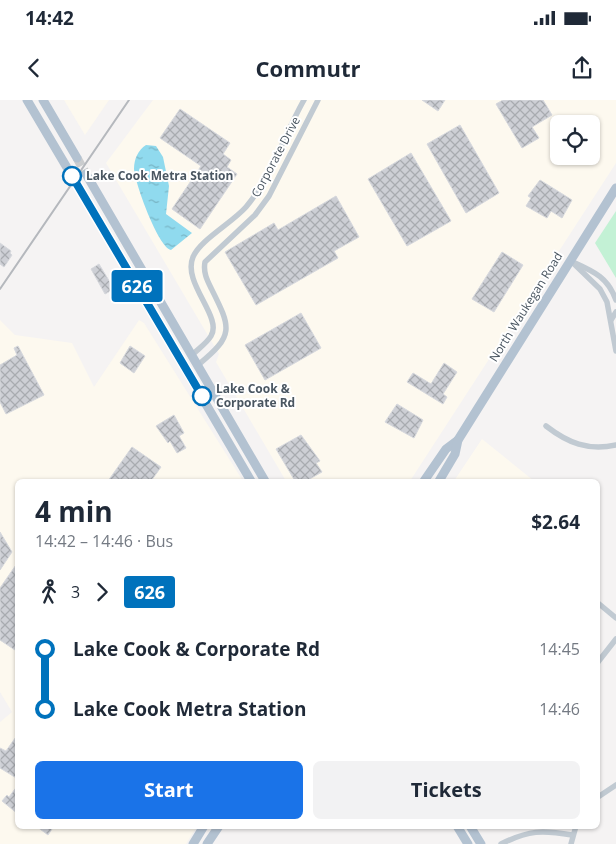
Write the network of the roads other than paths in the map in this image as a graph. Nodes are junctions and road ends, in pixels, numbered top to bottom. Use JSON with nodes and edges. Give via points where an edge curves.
{"nodes":[{"id":1,"x":26,"y":100,"type":"edge"},
{"id":2,"x":43,"y":100,"type":"edge"},
{"id":3,"x":304,"y":100,"type":"edge"},
{"id":4,"x":318,"y":100,"type":"edge"},
{"id":5,"x":77,"y":158,"type":"tunnel mouth"},
{"id":6,"x":69,"y":171,"type":"tunnel mouth"},
{"id":7,"x":86,"y":174,"type":"tunnel mouth"},
{"id":8,"x":78,"y":186,"type":"tunnel mouth"},
{"id":9,"x":616,"y":188,"type":"edge"},
{"id":10,"x":570,"y":260,"type":"junction"},
{"id":11,"x":616,"y":300,"type":"edge"},
{"id":12,"x":616,"y":312,"type":"edge"},
{"id":13,"x":611,"y":320,"type":"junction"},
{"id":14,"x":616,"y":351,"type":"edge"},
{"id":15,"x":192,"y":354,"type":"junction"},
{"id":16,"x":198,"y":365,"type":"junction"},
{"id":17,"x":546,"y":426,"type":"dead end"},
{"id":18,"x":458,"y":440,"type":"junction"},
{"id":19,"x":616,"y":445,"type":"edge"},
{"id":20,"x":250,"y":479,"type":"edge"},
{"id":21,"x":264,"y":479,"type":"edge"},
{"id":22,"x":425,"y":479,"type":"edge"},
{"id":23,"x":440,"y":479,"type":"edge"},
{"id":24,"x":600,"y":605,"type":"edge"},
{"id":25,"x":616,"y":618,"type":"edge"},
{"id":26,"x":616,"y":638,"type":"edge"},
{"id":27,"x":600,"y":659,"type":"edge"},
{"id":28,"x":616,"y":785,"type":"edge"},
{"id":29,"x":600,"y":796,"type":"edge"},
{"id":30,"x":202,"y":829,"type":"edge"},
{"id":31,"x":217,"y":829,"type":"edge"},
{"id":32,"x":459,"y":829,"type":"edge"},
{"id":33,"x":472,"y":829,"type":"edge"},
{"id":34,"x":575,"y":829,"type":"edge"},
{"id":35,"x":572,"y":835,"type":"junction"},
{"id":36,"x":193,"y":844,"type":"edge"},
{"id":37,"x":207,"y":844,"type":"edge"},
{"id":38,"x":468,"y":844,"type":"edge"},
{"id":39,"x":481,"y":844,"type":"edge"},
{"id":40,"x":501,"y":844,"type":"edge"},
{"id":41,"x":571,"y":844,"type":"edge"}],
"edges":[{"from":1,"to":6,"type":"main road"},
{"from":2,"to":5,"type":"main road"},
{"from":3,"to":15,"type":"street","name":"Corporate Drive","via":[[259,190],[246,207],[201,246],[193,257],[193,277],[214,330],[211,337]]},
{"from":4,"to":16,"type":"street","name":"Corporate Drive","via":[[269,196],[255,215],[205,262],[205,274],[226,318],[227,330],[217,350]]},
{"from":7,"to":15,"type":"main road"},
{"from":8,"to":20,"type":"main road"},
{"from":9,"to":10,"type":"main road","name":"North Waukegan Road"},
{"from":10,"to":11,"type":"street","via":[[599,274]]},
{"from":10,"to":13,"type":"street","via":[[600,289]]},
{"from":10,"to":18,"type":"main road","name":"North Waukegan Road"},
{"from":12,"to":13,"type":"street"},
{"from":13,"to":14,"type":"street"},
{"from":15,"to":16,"type":"main road"},
{"from":16,"to":21,"type":"main road"},
{"from":17,"to":19,"type":"street","via":[[577,445],[599,448]]},
{"from":18,"to":22,"type":"main road","name":"North Waukegan Road","via":[[446,448]]},
{"from":18,"to":23,"type":"main road","name":"North Waukegan Road","via":[[455,454]]},
{"from":24,"to":25,"type":"street"},
{"from":26,"to":27,"type":"street"},
{"from":28,"to":29,"type":"street"},
{"from":30,"to":36,"type":"main road"},
{"from":31,"to":37,"type":"main road"},
{"from":32,"to":38,"type":"main road"},
{"from":33,"to":39,"type":"main road"},
{"from":34,"to":35,"type":"street"},
{"from":35,"to":40,"type":"street","via":[[543,830],[525,833]]},
{"from":35,"to":41,"type":"street"}]}
